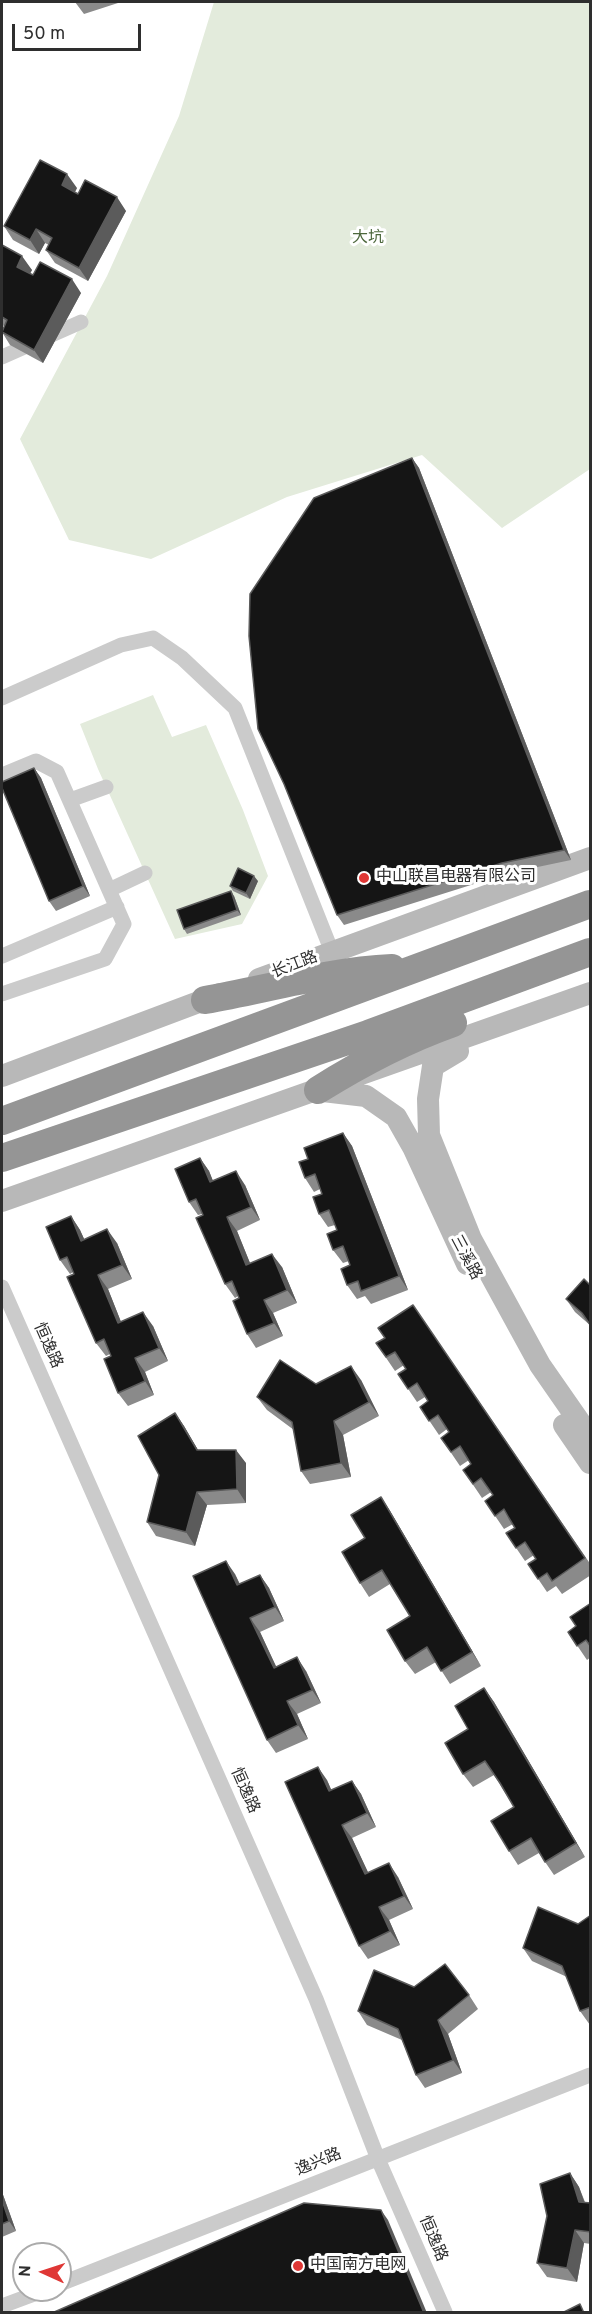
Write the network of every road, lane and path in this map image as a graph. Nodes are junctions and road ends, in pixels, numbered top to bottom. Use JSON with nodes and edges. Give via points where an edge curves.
{"nodes":[{"id":1,"x":81,"y":322,"type":"dead end"},
{"id":2,"x":2,"y":357,"type":"edge"},
{"id":3,"x":2,"y":698,"type":"edge"},
{"id":4,"x":2,"y":775,"type":"edge"},
{"id":5,"x":106,"y":787,"type":"dead end"},
{"id":6,"x":70,"y":800,"type":"junction"},
{"id":7,"x":591,"y":858,"type":"edge"},
{"id":8,"x":145,"y":873,"type":"dead end"},
{"id":9,"x":109,"y":890,"type":"junction"},
{"id":10,"x":591,"y":904,"type":"edge"},
{"id":11,"x":117,"y":907,"type":"junction"},
{"id":12,"x":332,"y":952,"type":"junction"},
{"id":13,"x":591,"y":952,"type":"edge"},
{"id":14,"x":2,"y":956,"type":"edge"},
{"id":15,"x":424,"y":967,"type":"junction"},
{"id":16,"x":542,"y":970,"type":"junction"},
{"id":17,"x":591,"y":993,"type":"edge"},
{"id":18,"x":2,"y":994,"type":"edge"},
{"id":19,"x":205,"y":1000,"type":"junction"},
{"id":20,"x":496,"y":1028,"type":"junction"},
{"id":21,"x":2,"y":1076,"type":"edge"},
{"id":22,"x":318,"y":1090,"type":"junction"},
{"id":23,"x":2,"y":1121,"type":"edge"},
{"id":24,"x":2,"y":1158,"type":"edge"},
{"id":25,"x":2,"y":1201,"type":"edge"},
{"id":26,"x":2,"y":1287,"type":"edge"},
{"id":27,"x":591,"y":1437,"type":"edge"},
{"id":28,"x":591,"y":1463,"type":"edge"},
{"id":29,"x":591,"y":2075,"type":"edge"},
{"id":30,"x":378,"y":2159,"type":"junction"},
{"id":31,"x":72,"y":2279,"type":"edge"},
{"id":32,"x":445,"y":2313,"type":"edge"}],
"edges":[{"from":1,"to":2,"type":"street"},
{"from":3,"to":12,"type":"street","via":[[122,645],[153,638],[182,658],[235,708]]},
{"from":4,"to":6,"type":"street","via":[[36,761],[57,772]]},
{"from":5,"to":6,"type":"street"},
{"from":6,"to":9,"type":"street"},
{"from":7,"to":12,"type":"main road","name":"长江路"},
{"from":8,"to":9,"type":"street"},
{"from":9,"to":11,"type":"street"},
{"from":10,"to":15,"type":"highway"},
{"from":11,"to":14,"type":"street"},
{"from":11,"to":18,"type":"street","via":[[124,924],[105,959]]},
{"from":12,"to":19,"type":"main road","name":"长江路"},
{"from":13,"to":16,"type":"highway"},
{"from":15,"to":19,"type":"highway","via":[[367,969]]},
{"from":15,"to":23,"type":"highway"},
{"from":16,"to":22,"type":"highway","via":[[519,992],[362,1063]]},
{"from":16,"to":24,"type":"highway","via":[[368,1034]]},
{"from":17,"to":20,"type":"main road"},
{"from":19,"to":21,"type":"main road","name":"长江路"},
{"from":20,"to":22,"type":"main road"},
{"from":20,"to":27,"type":"main road","name":"三溪路","via":[[433,1066],[428,1099],[429,1135],[471,1239],[540,1365]]},
{"from":22,"to":25,"type":"main road"},
{"from":22,"to":28,"type":"main road","name":"三溪路","via":[[366,1096],[396,1117],[458,1248],[524,1365]]},
{"from":26,"to":30,"type":"street","name":"恒逸路","via":[[316,1999]]},
{"from":29,"to":30,"type":"street","name":"逸兴路"},
{"from":30,"to":31,"type":"street","name":"逸兴路"},
{"from":30,"to":32,"type":"street","name":"恒逸路"}]}
